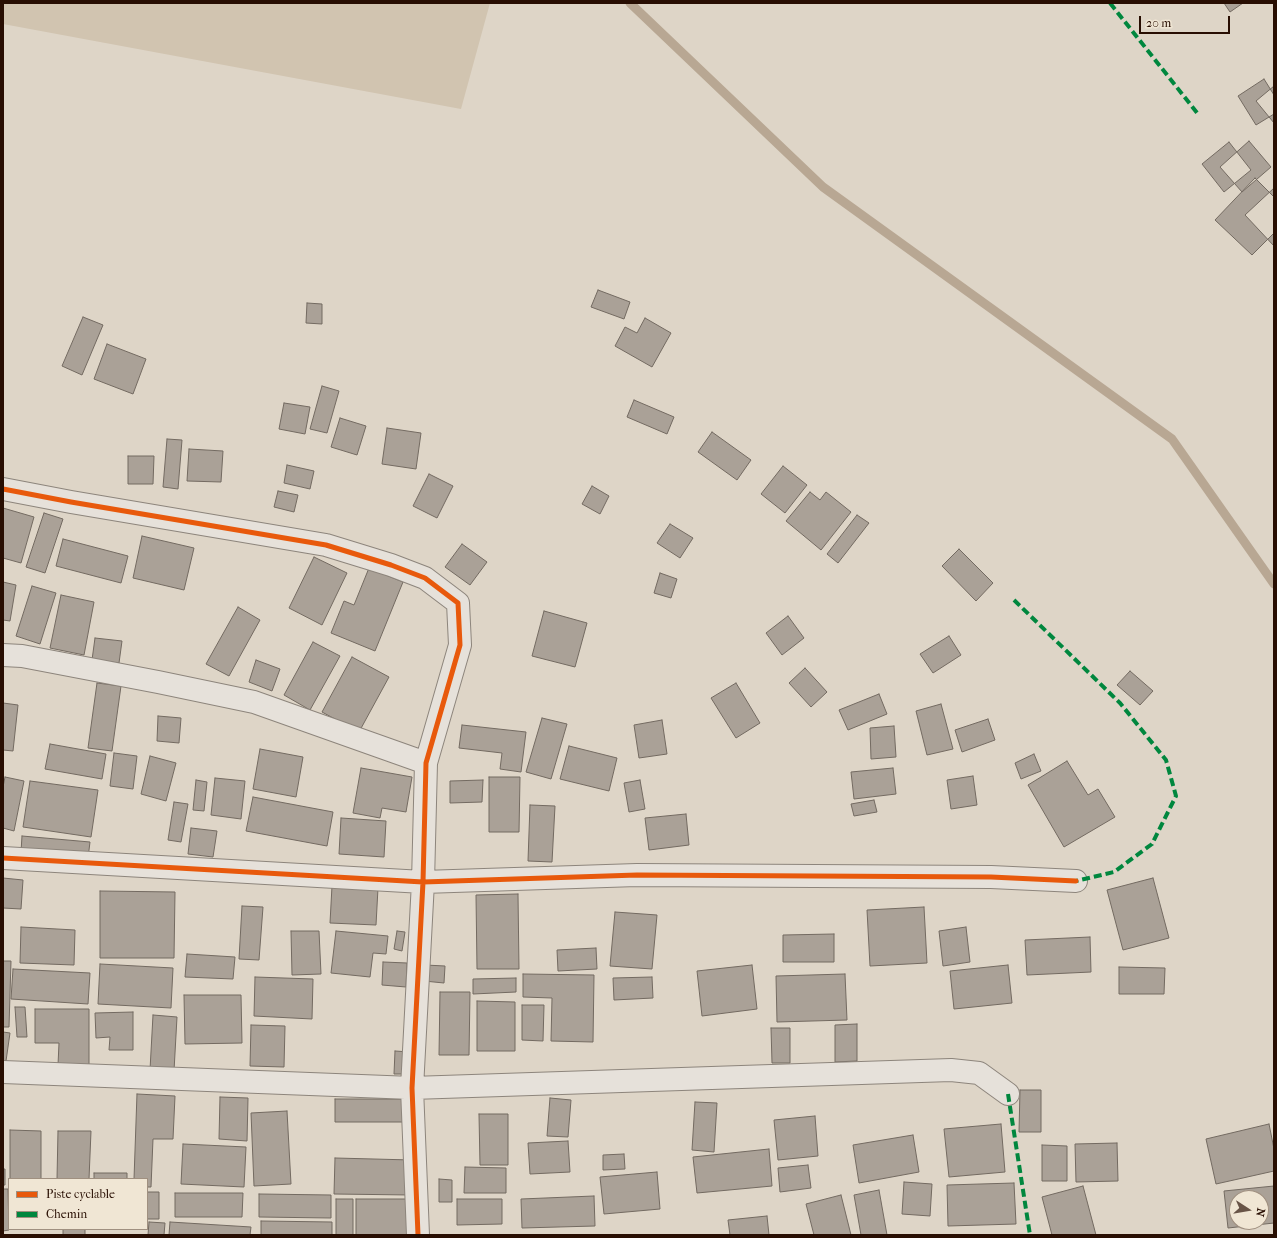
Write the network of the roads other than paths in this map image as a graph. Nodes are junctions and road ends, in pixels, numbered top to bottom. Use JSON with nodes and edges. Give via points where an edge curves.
{"nodes":[{"id":1,"x":3,"y":489,"type":"edge"},
{"id":2,"x":3,"y":655,"type":"edge"},
{"id":3,"x":426,"y":763,"type":"junction"},
{"id":4,"x":3,"y":858,"type":"edge"},
{"id":5,"x":1076,"y":881,"type":"dead end"},
{"id":6,"x":423,"y":882,"type":"junction"},
{"id":7,"x":3,"y":1072,"type":"edge"},
{"id":8,"x":412,"y":1088,"type":"junction"},
{"id":9,"x":1008,"y":1094,"type":"dead end"},
{"id":10,"x":418,"y":1235,"type":"edge"}],
"edges":[{"from":1,"to":3,"type":"street","via":[[326,545],[426,578],[458,603],[460,645]]},
{"from":2,"to":3,"type":"street","via":[[22,656],[254,702]]},
{"from":3,"to":6,"type":"street"},
{"from":4,"to":6,"type":"street"},
{"from":5,"to":6,"type":"street","via":[[991,877],[637,875]]},
{"from":6,"to":8,"type":"street"},
{"from":7,"to":8,"type":"street"},
{"from":8,"to":9,"type":"street","via":[[951,1070],[979,1073]]},
{"from":8,"to":10,"type":"street"}]}
